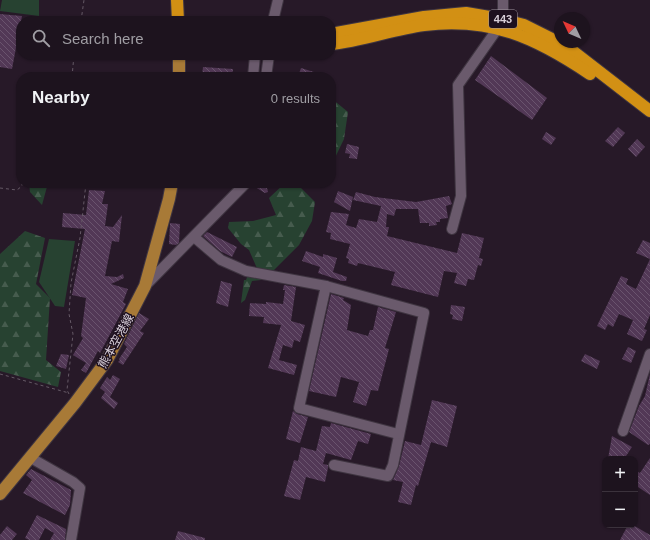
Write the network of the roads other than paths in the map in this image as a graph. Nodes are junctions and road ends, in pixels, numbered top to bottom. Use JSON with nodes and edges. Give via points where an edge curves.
{"nodes":[{"id":1,"x":177,"y":0,"type":"edge"},
{"id":2,"x":278,"y":0,"type":"edge"},
{"id":3,"x":503,"y":0,"type":"edge"},
{"id":4,"x":178,"y":16,"type":"edge"},
{"id":5,"x":274,"y":16,"type":"edge"},
{"id":6,"x":499,"y":24,"type":"junction"},
{"id":7,"x":336,"y":33,"type":"edge"},
{"id":8,"x":336,"y":43,"type":"edge"},
{"id":9,"x":179,"y":60,"type":"edge"},
{"id":10,"x":255,"y":60,"type":"edge"},
{"id":11,"x":268,"y":60,"type":"edge"},
{"id":12,"x":179,"y":72,"type":"edge"},
{"id":13,"x":253,"y":72,"type":"edge"},
{"id":14,"x":267,"y":72,"type":"edge"},
{"id":15,"x":650,"y":111,"type":"edge"},
{"id":16,"x":650,"y":120,"type":"edge"},
{"id":17,"x":171,"y":188,"type":"edge"},
{"id":18,"x":238,"y":188,"type":"edge"},
{"id":19,"x":241,"y":188,"type":"edge"},
{"id":20,"x":235,"y":195,"type":"junction"},
{"id":21,"x":452,"y":229,"type":"dead end"},
{"id":22,"x":194,"y":237,"type":"junction"},
{"id":23,"x":145,"y":286,"type":"junction"},
{"id":24,"x":326,"y":286,"type":"junction"},
{"id":25,"x":650,"y":354,"type":"edge"},
{"id":26,"x":623,"y":431,"type":"dead end"},
{"id":27,"x":398,"y":434,"type":"junction"},
{"id":28,"x":31,"y":458,"type":"junction"},
{"id":29,"x":334,"y":465,"type":"dead end"},
{"id":30,"x":0,"y":494,"type":"edge"},
{"id":31,"x":71,"y":540,"type":"edge"}],
"edges":[{"from":1,"to":4,"type":"highway"},
{"from":2,"to":5,"type":"street"},
{"from":3,"to":6,"type":"street"},
{"from":6,"to":7,"type":"highway","number":"443","via":[[466,13],[424,17]]},
{"from":6,"to":8,"type":"highway","number":"443","via":[[424,25]]},
{"from":6,"to":15,"type":"highway","number":"443","via":[[524,25],[566,46]]},
{"from":6,"to":16,"type":"highway","number":"443","via":[[561,54]]},
{"from":6,"to":21,"type":"street","via":[[458,85],[460,196]]},
{"from":9,"to":12,"type":"main road"},
{"from":10,"to":13,"type":"street"},
{"from":11,"to":14,"type":"street"},
{"from":17,"to":23,"type":"main road","name":"熊本空港線"},
{"from":18,"to":20,"type":"street"},
{"from":19,"to":20,"type":"street"},
{"from":20,"to":22,"type":"street"},
{"from":22,"to":23,"type":"street"},
{"from":22,"to":24,"type":"street","via":[[221,260],[246,270]]},
{"from":23,"to":28,"type":"main road","name":"熊本空港線","via":[[107,360],[72,398]]},
{"from":24,"to":27,"type":"street","via":[[424,313]]},
{"from":24,"to":27,"type":"street","via":[[298,408]]},
{"from":25,"to":26,"type":"street"},
{"from":27,"to":29,"type":"street","via":[[388,476]]},
{"from":28,"to":30,"type":"main road","name":"熊本空港線"},
{"from":28,"to":31,"type":"street","via":[[80,488]]}]}
